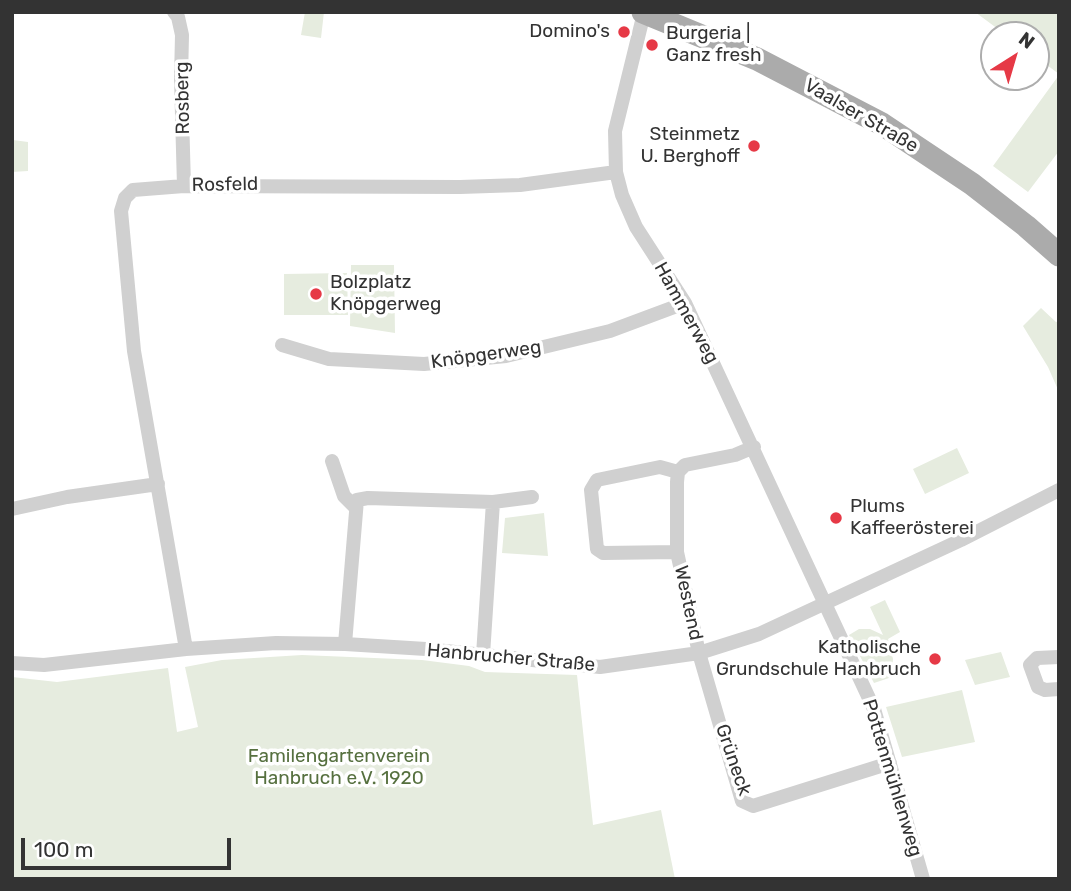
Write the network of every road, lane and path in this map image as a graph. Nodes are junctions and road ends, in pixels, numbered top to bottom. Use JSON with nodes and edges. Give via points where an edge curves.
{"nodes":[{"id":1,"x":174,"y":12,"type":"edge"},
{"id":2,"x":644,"y":12,"type":"edge"},
{"id":3,"x":616,"y":172,"type":"junction"},
{"id":4,"x":184,"y":186,"type":"junction"},
{"id":5,"x":1059,"y":254,"type":"edge"},
{"id":6,"x":685,"y":303,"type":"junction"},
{"id":7,"x":282,"y":345,"type":"dead end"},
{"id":8,"x":754,"y":447,"type":"junction"},
{"id":9,"x":332,"y":461,"type":"dead end"},
{"id":10,"x":678,"y":472,"type":"junction"},
{"id":11,"x":158,"y":484,"type":"junction"},
{"id":12,"x":1059,"y":491,"type":"edge"},
{"id":13,"x":532,"y":497,"type":"dead end"},
{"id":14,"x":493,"y":502,"type":"junction"},
{"id":15,"x":356,"y":508,"type":"junction"},
{"id":16,"x":12,"y":509,"type":"edge"},
{"id":17,"x":677,"y":552,"type":"junction"},
{"id":18,"x":824,"y":603,"type":"junction"},
{"id":19,"x":345,"y":644,"type":"junction"},
{"id":20,"x":186,"y":649,"type":"junction"},
{"id":21,"x":699,"y":653,"type":"junction"},
{"id":22,"x":483,"y":655,"type":"junction"},
{"id":23,"x":1059,"y":657,"type":"edge"},
{"id":24,"x":12,"y":663,"type":"edge"},
{"id":25,"x":1059,"y":689,"type":"edge"},
{"id":26,"x":890,"y":764,"type":"junction"},
{"id":27,"x":923,"y":879,"type":"edge"}],
"edges":[{"from":1,"to":4,"type":"street","name":"Rosberg","via":[[182,35]]},
{"from":2,"to":3,"type":"street","name":"Hammerweg","via":[[615,131]]},
{"from":2,"to":5,"type":"main road","name":"Vaalser Straße","via":[[757,60],[881,124],[983,192]]},
{"from":3,"to":4,"type":"street","name":"Rosfeld","via":[[472,187]]},
{"from":3,"to":6,"type":"street","name":"Hammerweg","via":[[636,227]]},
{"from":4,"to":11,"type":"street","name":"Rosfeld","via":[[133,190],[121,211],[134,351]]},
{"from":6,"to":7,"type":"street","name":"Knöpgerweg","via":[[610,331],[506,356],[424,364],[330,359]]},
{"from":6,"to":8,"type":"street","name":"Hammerweg"},
{"from":8,"to":10,"type":"street","name":"Westend","via":[[685,465]]},
{"from":8,"to":18,"type":"street","name":"Hammerweg"},
{"from":9,"to":15,"type":"street","via":[[344,496]]},
{"from":10,"to":17,"type":"street","name":"Westend"},
{"from":10,"to":17,"type":"street","name":"Westend","via":[[660,467],[597,480],[590,490],[597,549],[603,553]]},
{"from":11,"to":16,"type":"street"},
{"from":11,"to":20,"type":"street","name":"Rosfeld"},
{"from":12,"to":18,"type":"street","name":"Hanbrucher Straße"},
{"from":13,"to":14,"type":"street"},
{"from":14,"to":15,"type":"street","via":[[368,498],[357,500]]},
{"from":14,"to":22,"type":"street"},
{"from":15,"to":19,"type":"street"},
{"from":17,"to":21,"type":"street","name":"Westend"},
{"from":18,"to":21,"type":"street","name":"Hanbrucher Straße","via":[[759,634]]},
{"from":18,"to":26,"type":"street","name":"Pottenmühlenweg","via":[[874,709]]},
{"from":19,"to":20,"type":"street","name":"Hanbrucher Straße"},
{"from":19,"to":22,"type":"street","name":"Hanbrucher Straße"},
{"from":20,"to":24,"type":"street","name":"Hanbrucher Straße","via":[[44,665]]},
{"from":21,"to":22,"type":"street","name":"Hanbrucher Straße","via":[[600,667]]},
{"from":21,"to":26,"type":"street","name":"Grüneck","via":[[742,801],[753,806]]},
{"from":23,"to":25,"type":"street","via":[[1037,659],[1030,665],[1038,687]]},
{"from":26,"to":27,"type":"street","name":"Pottenmühlenweg"}]}
